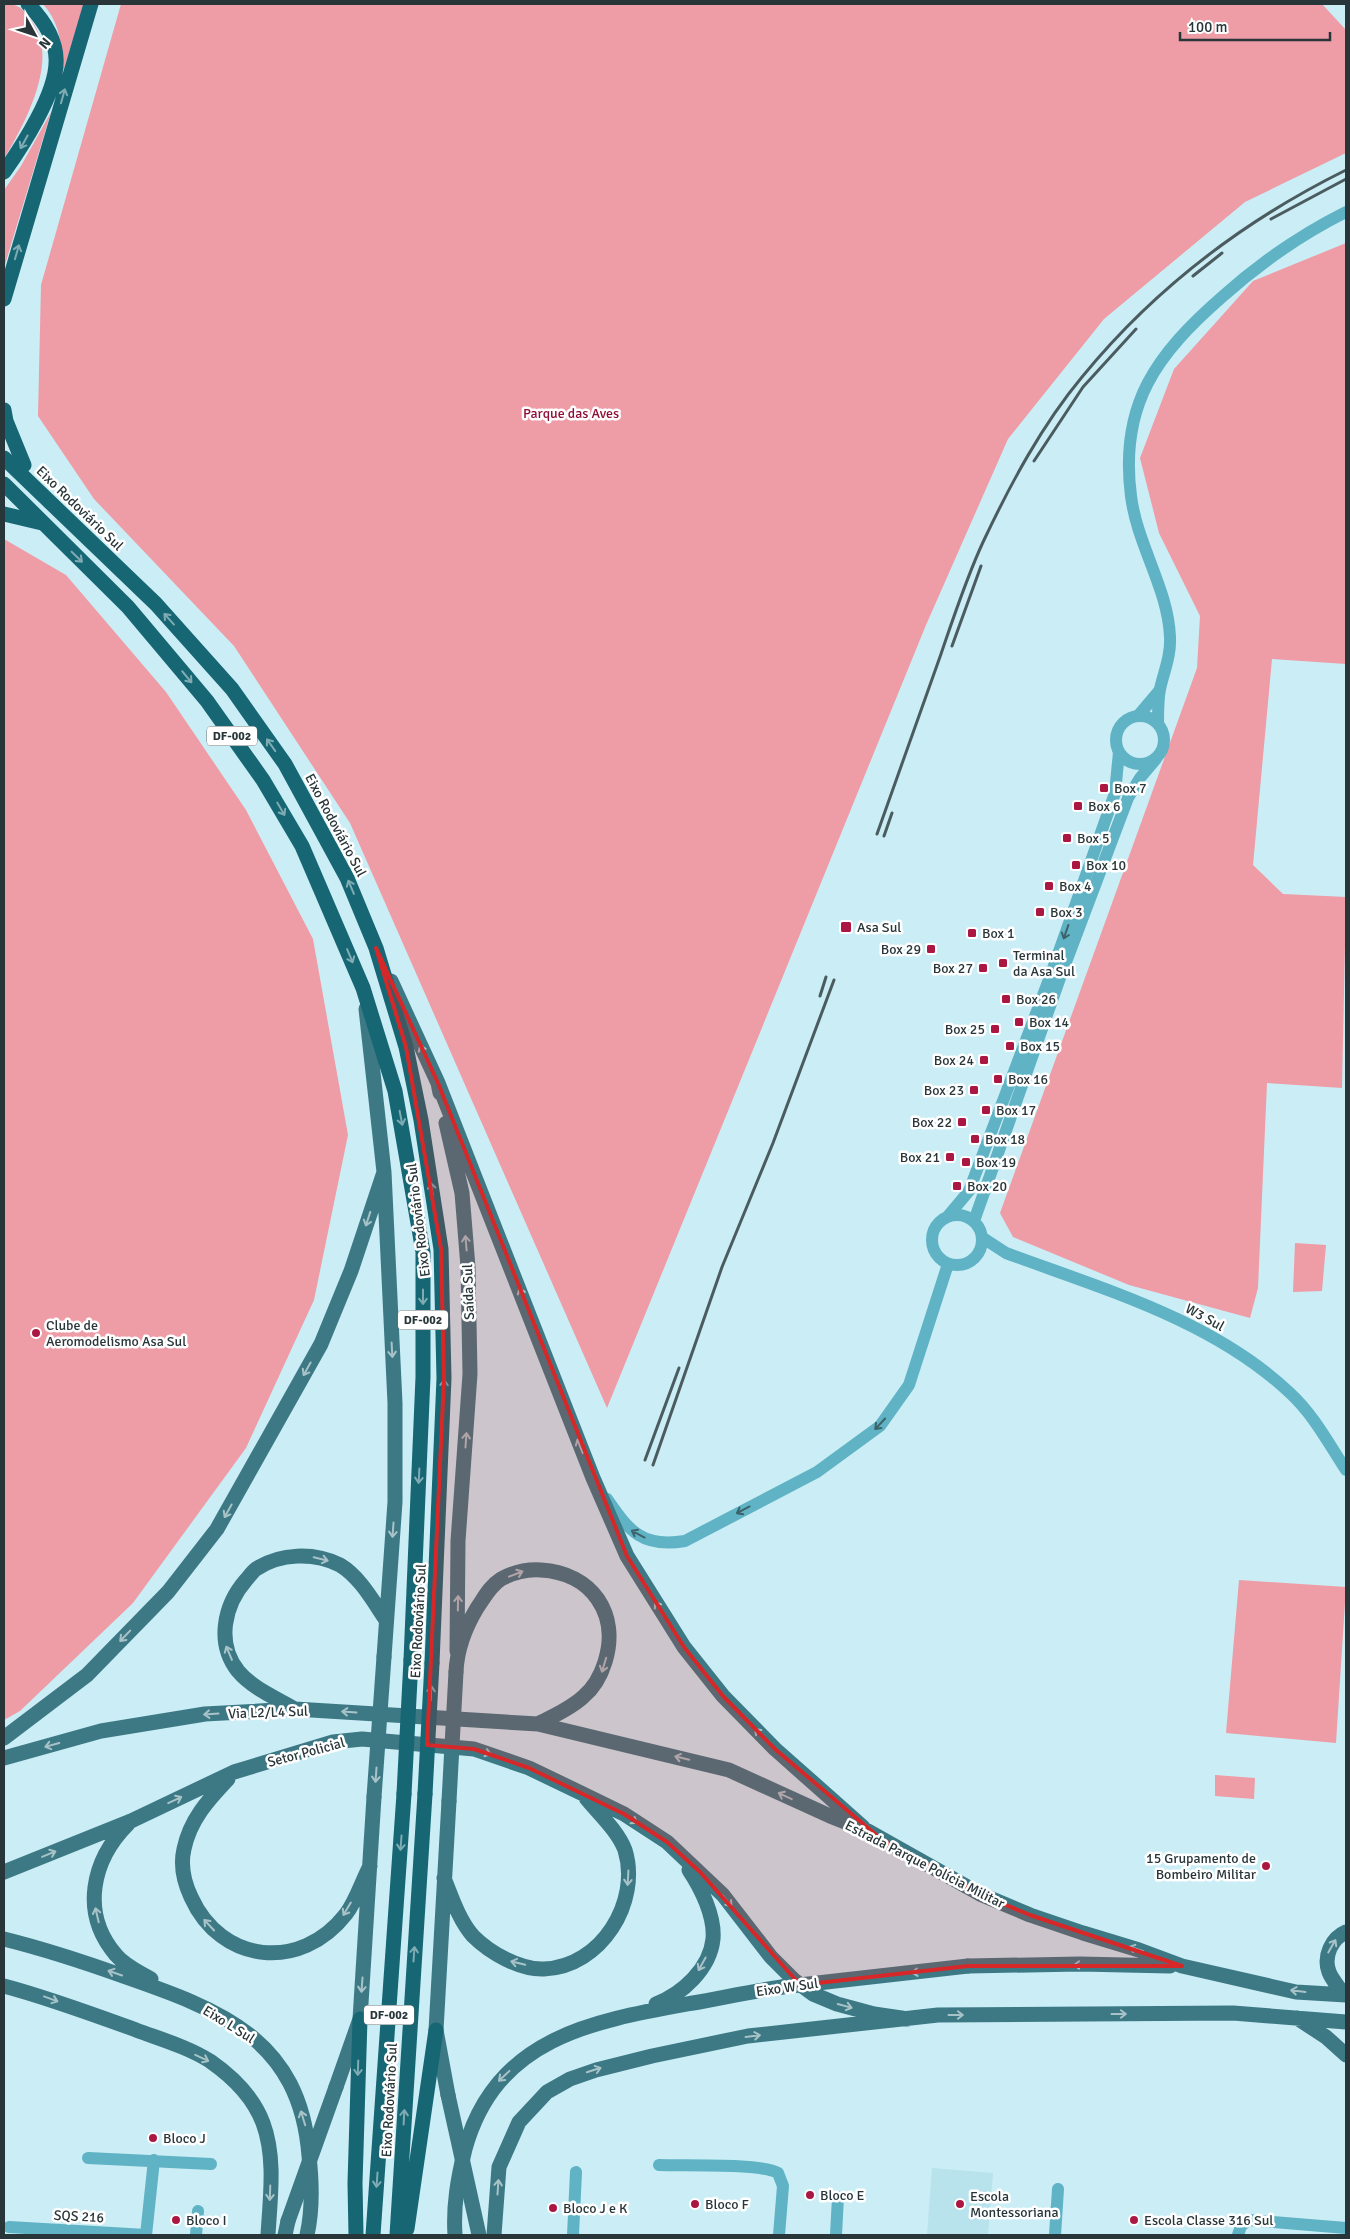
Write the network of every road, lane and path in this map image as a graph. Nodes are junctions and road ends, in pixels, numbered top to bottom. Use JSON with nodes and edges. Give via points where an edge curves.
{"nodes":[{"id":1,"x":28,"y":4,"type":"edge"},
{"id":2,"x":91,"y":4,"type":"edge"},
{"id":3,"x":4,"y":172,"type":"edge"},
{"id":4,"x":1346,"y":212,"type":"edge"},
{"id":5,"x":4,"y":299,"type":"edge"},
{"id":6,"x":4,"y":410,"type":"edge"},
{"id":7,"x":4,"y":445,"type":"edge"},
{"id":8,"x":4,"y":458,"type":"edge"},
{"id":9,"x":24,"y":465,"type":"junction"},
{"id":10,"x":4,"y":484,"type":"edge"},
{"id":11,"x":54,"y":505,"type":"junction"},
{"id":12,"x":4,"y":514,"type":"edge"},
{"id":13,"x":42,"y":524,"type":"junction"},
{"id":14,"x":1160,"y":690,"type":"junction"},
{"id":15,"x":1138,"y":716,"type":"junction"},
{"id":16,"x":1158,"y":723,"type":"junction"},
{"id":17,"x":1119,"y":752,"type":"junction"},
{"id":18,"x":1156,"y":759,"type":"junction"},
{"id":19,"x":376,"y":948,"type":"junction"},
{"id":20,"x":363,"y":988,"type":"junction"},
{"id":21,"x":438,"y":1083,"type":"junction"},
{"id":22,"x":384,"y":1172,"type":"junction"},
{"id":23,"x":948,"y":1216,"type":"junction"},
{"id":24,"x":974,"y":1221,"type":"junction"},
{"id":25,"x":983,"y":1238,"type":"junction"},
{"id":26,"x":1006,"y":1253,"type":"junction"},
{"id":27,"x":976,"y":1256,"type":"junction"},
{"id":28,"x":948,"y":1264,"type":"junction"},
{"id":29,"x":1346,"y":1470,"type":"edge"},
{"id":30,"x":593,"y":1478,"type":"junction"},
{"id":31,"x":386,"y":1620,"type":"junction"},
{"id":32,"x":457,"y":1651,"type":"junction"},
{"id":33,"x":295,"y":1709,"type":"junction"},
{"id":34,"x":538,"y":1724,"type":"junction"},
{"id":35,"x":4,"y":1738,"type":"edge"},
{"id":36,"x":4,"y":1758,"type":"edge"},
{"id":37,"x":234,"y":1772,"type":"junction"},
{"id":38,"x":581,"y":1793,"type":"junction"},
{"id":39,"x":131,"y":1820,"type":"junction"},
{"id":40,"x":875,"y":1835,"type":"junction"},
{"id":41,"x":667,"y":1842,"type":"junction"},
{"id":42,"x":370,"y":1866,"type":"junction"},
{"id":43,"x":4,"y":1872,"type":"edge"},
{"id":44,"x":444,"y":1878,"type":"junction"},
{"id":45,"x":1346,"y":1932,"type":"edge"},
{"id":46,"x":4,"y":1938,"type":"edge"},
{"id":47,"x":1182,"y":1966,"type":"junction"},
{"id":48,"x":4,"y":1986,"type":"edge"},
{"id":49,"x":178,"y":1995,"type":"junction"},
{"id":50,"x":1345,"y":1995,"type":"edge"},
{"id":51,"x":636,"y":2012,"type":"junction"},
{"id":52,"x":1293,"y":2016,"type":"junction"},
{"id":53,"x":908,"y":2018,"type":"junction"},
{"id":54,"x":360,"y":2019,"type":"junction"},
{"id":55,"x":1346,"y":2022,"type":"edge"},
{"id":56,"x":436,"y":2030,"type":"junction"},
{"id":57,"x":1346,"y":2055,"type":"edge"},
{"id":58,"x":88,"y":2158,"type":"dead end"},
{"id":59,"x":154,"y":2160,"type":"junction"},
{"id":60,"x":212,"y":2164,"type":"dead end"},
{"id":61,"x":658,"y":2165,"type":"dead end"},
{"id":62,"x":576,"y":2172,"type":"dead end"},
{"id":63,"x":1058,"y":2189,"type":"dead end"},
{"id":64,"x":838,"y":2197,"type":"dead end"},
{"id":65,"x":198,"y":2211,"type":"dead end"},
{"id":66,"x":9,"y":2227,"type":"dead end"},
{"id":67,"x":286,"y":2228,"type":"edge"},
{"id":68,"x":1346,"y":2228,"type":"edge"},
{"id":69,"x":146,"y":2235,"type":"edge"},
{"id":70,"x":196,"y":2235,"type":"edge"},
{"id":71,"x":268,"y":2235,"type":"edge"},
{"id":72,"x":307,"y":2235,"type":"edge"},
{"id":73,"x":356,"y":2235,"type":"edge"},
{"id":74,"x":373,"y":2235,"type":"edge"},
{"id":75,"x":397,"y":2235,"type":"edge"},
{"id":76,"x":406,"y":2235,"type":"edge"},
{"id":77,"x":455,"y":2235,"type":"edge"},
{"id":78,"x":479,"y":2235,"type":"edge"},
{"id":79,"x":494,"y":2235,"type":"edge"},
{"id":80,"x":573,"y":2235,"type":"edge"},
{"id":81,"x":779,"y":2235,"type":"edge"},
{"id":82,"x":836,"y":2235,"type":"edge"},
{"id":83,"x":1055,"y":2235,"type":"edge"},
{"id":84,"x":1238,"y":2235,"type":"edge"}],
"edges":[{"from":1,"to":3,"type":"highway","one_way":true,"via":[[42,18],[52,36],[56,72],[50,94],[22,147]]},
{"from":5,"to":2,"type":"highway","one_way":true},
{"from":4,"to":14,"type":"street","via":[[1267,258],[1200,316],[1162,358],[1140,401],[1132,424],[1128,458],[1138,528],[1168,614],[1168,664]]},
{"from":6,"to":9,"type":"highway"},
{"from":7,"to":9,"type":"highway"},
{"from":8,"to":11,"type":"highway","name":"Eixo Rodoviário Sul","number":"DF-002"},
{"from":9,"to":11,"type":"highway"},
{"from":10,"to":13,"type":"highway","name":"Eixo Rodoviário Sul","number":"DF-002"},
{"from":19,"to":11,"type":"highway","name":"Eixo Rodoviário Sul","number":"DF-002","one_way":true,"via":[[347,878],[285,764],[232,689],[156,604]]},
{"from":12,"to":13,"type":"highway"},
{"from":13,"to":20,"type":"highway","name":"Eixo Rodoviário Sul","number":"DF-002","one_way":true,"via":[[128,607],[206,701],[263,780],[302,846]]},
{"from":14,"to":15,"type":"street"},
{"from":14,"to":16,"type":"street"},
{"from":15,"to":16,"type":"street","via":[[1149,717]]},
{"from":15,"to":17,"type":"street","via":[[1121,725],[1116,742]]},
{"from":16,"to":18,"type":"street","via":[[1165,741]]},
{"from":17,"to":18,"type":"street","via":[[1136,764]]},
{"from":17,"to":23,"type":"street","one_way":true,"via":[[1114,793],[1051,974],[969,1191]]},
{"from":18,"to":24,"type":"street","via":[[1128,798]]},
{"from":21,"to":19,"type":"main road","name":"Saída Sul","one_way":true},
{"from":75,"to":19,"type":"highway","name":"Eixo Rodoviário Sul","number":"DF-002","one_way":true,"bridge":true,"via":[[432,1663],[444,1378],[441,1250],[421,1120],[406,1047]]},
{"from":20,"to":22,"type":"main road"},
{"from":20,"to":74,"type":"highway","name":"Eixo Rodoviário Sul","number":"DF-002","one_way":true,"bridge":true,"via":[[395,1091],[423,1252],[423,1377],[411,1660]]},
{"from":30,"to":21,"type":"main road","one_way":true},
{"from":32,"to":21,"type":"main road","name":"Saída Sul","one_way":true,"via":[[458,1541],[470,1374],[468,1267],[462,1193]]},
{"from":22,"to":31,"type":"main road","one_way":true,"via":[[395,1403],[395,1502]]},
{"from":22,"to":35,"type":"main road","one_way":true,"via":[[351,1271],[321,1344],[217,1529],[168,1592],[87,1675]]},
{"from":23,"to":24,"type":"street","via":[[957,1214]]},
{"from":23,"to":28,"type":"street","via":[[940,1221],[932,1236],[935,1253]]},
{"from":24,"to":25,"type":"street"},
{"from":25,"to":26,"type":"street","name":"W3 Sul"},
{"from":25,"to":27,"type":"street"},
{"from":26,"to":27,"type":"street","name":"W3 Sul"},
{"from":26,"to":29,"type":"street","name":"W3 Sul","via":[[1167,1313],[1221,1342],[1290,1392]]},
{"from":27,"to":28,"type":"street","via":[[963,1264]]},
{"from":28,"to":30,"type":"street","one_way":true,"via":[[909,1385],[880,1426],[817,1472],[685,1541],[667,1544],[627,1527]]},
{"from":40,"to":30,"type":"main road","one_way":true,"via":[[774,1749],[723,1696],[684,1646],[627,1556]]},
{"from":33,"to":31,"type":"main road","one_way":true,"via":[[260,1690],[238,1671],[226,1649],[225,1618],[234,1593],[255,1570],[280,1559],[301,1555],[324,1559],[341,1566],[360,1582]]},
{"from":31,"to":42,"type":"main road","one_way":true,"bridge":true},
{"from":32,"to":34,"type":"main road","one_way":true,"via":[[486,1594],[502,1579],[527,1569],[553,1571],[575,1578],[590,1589],[602,1604],[610,1630],[609,1650],[601,1675],[585,1696],[570,1708]]},
{"from":32,"to":44,"type":"main road","name":"Saída Sul","bridge":true},
{"from":34,"to":33,"type":"main road","name":"Via L2/L4 Sul","one_way":true},
{"from":33,"to":36,"type":"main road","name":"Via L2/L4 Sul","one_way":true,"via":[[204,1714],[110,1730]]},
{"from":40,"to":34,"type":"main road","name":"Estrada Parque Polícia Militar","one_way":true,"via":[[729,1770]]},
{"from":37,"to":38,"type":"main road","name":"Setor Policial","one_way":true,"via":[[333,1742],[362,1739],[474,1749],[529,1768]]},
{"from":39,"to":37,"type":"main road","name":"Setor Policial","one_way":true},
{"from":42,"to":37,"type":"main road","one_way":true,"via":[[346,1913],[328,1932],[306,1945],[283,1952],[256,1953],[235,1946],[218,1934],[198,1912],[183,1879],[184,1850],[193,1822],[206,1802]]},
{"from":38,"to":41,"type":"main road","name":"Setor Policial","one_way":true,"via":[[624,1814]]},
{"from":38,"to":44,"type":"main road","one_way":true,"via":[[613,1830],[624,1849],[630,1875],[625,1904],[611,1931],[588,1953],[566,1964],[544,1969],[510,1962],[473,1936],[461,1918]]},
{"from":43,"to":39,"type":"main road","name":"Setor Policial","one_way":true},
{"from":49,"to":39,"type":"main road","one_way":true,"via":[[125,1964],[104,1936],[96,1914],[94,1885],[101,1861]]},
{"from":47,"to":40,"type":"main road","name":"Estrada Parque Polícia Militar","one_way":true,"via":[[1030,1916],[980,1894]]},
{"from":41,"to":51,"type":"main road","one_way":true,"via":[[702,1891],[713,1939],[706,1959],[683,1989],[671,1999]]},
{"from":41,"to":53,"type":"main road","one_way":true,"via":[[722,1895],[771,1957],[813,1994],[874,2014]]},
{"from":42,"to":54,"type":"main road","one_way":true},
{"from":44,"to":56,"type":"main road","name":"Saída Sul"},
{"from":50,"to":45,"type":"main road","one_way":true,"via":[[1327,1965],[1331,1945]]},
{"from":49,"to":46,"type":"main road","name":"Eixo L Sul","one_way":true},
{"from":50,"to":47,"type":"main road","name":"Estrada Parque Polícia Militar","one_way":true,"via":[[1296,1992]]},
{"from":47,"to":51,"type":"main road","name":"Eixo W Sul","one_way":true,"bridge":true,"via":[[968,1966],[782,1987]]},
{"from":48,"to":71,"type":"main road","one_way":true,"via":[[43,1996],[164,2041],[208,2060],[233,2078],[253,2100],[270,2150]]},
{"from":72,"to":49,"type":"main road","name":"Eixo L Sul","one_way":true,"via":[[312,2186],[308,2132],[293,2085],[273,2056],[251,2035]]},
{"from":51,"to":77,"type":"main road","name":"Eixo W Sul","one_way":true,"via":[[577,2029],[551,2042],[521,2060],[496,2083],[472,2125],[456,2182]]},
{"from":53,"to":52,"type":"main road","one_way":true,"via":[[1223,2013]]},
{"from":52,"to":55,"type":"main road"},
{"from":52,"to":57,"type":"main road","via":[[1326,2037]]},
{"from":79,"to":53,"type":"main road","one_way":true,"via":[[499,2167],[507,2144],[532,2106],[547,2092],[570,2079],[642,2058],[748,2036]]},
{"from":54,"to":67,"type":"main road","bridge":true},
{"from":54,"to":73,"type":"highway","one_way":true},
{"from":56,"to":76,"type":"highway"},
{"from":56,"to":78,"type":"main road","bridge":true},
{"from":58,"to":59,"type":"street"},
{"from":59,"to":60,"type":"street"},
{"from":59,"to":69,"type":"street","name":"SQS 216"},
{"from":61,"to":81,"type":"street","via":[[774,2170],[781,2176],[783,2186]]},
{"from":62,"to":80,"type":"street"},
{"from":63,"to":83,"type":"street"},
{"from":64,"to":82,"type":"street"},
{"from":65,"to":70,"type":"street"},
{"from":66,"to":69,"type":"street","name":"SQS 216"},
{"from":68,"to":84,"type":"street","via":[[1249,2220],[1241,2226]]}]}
